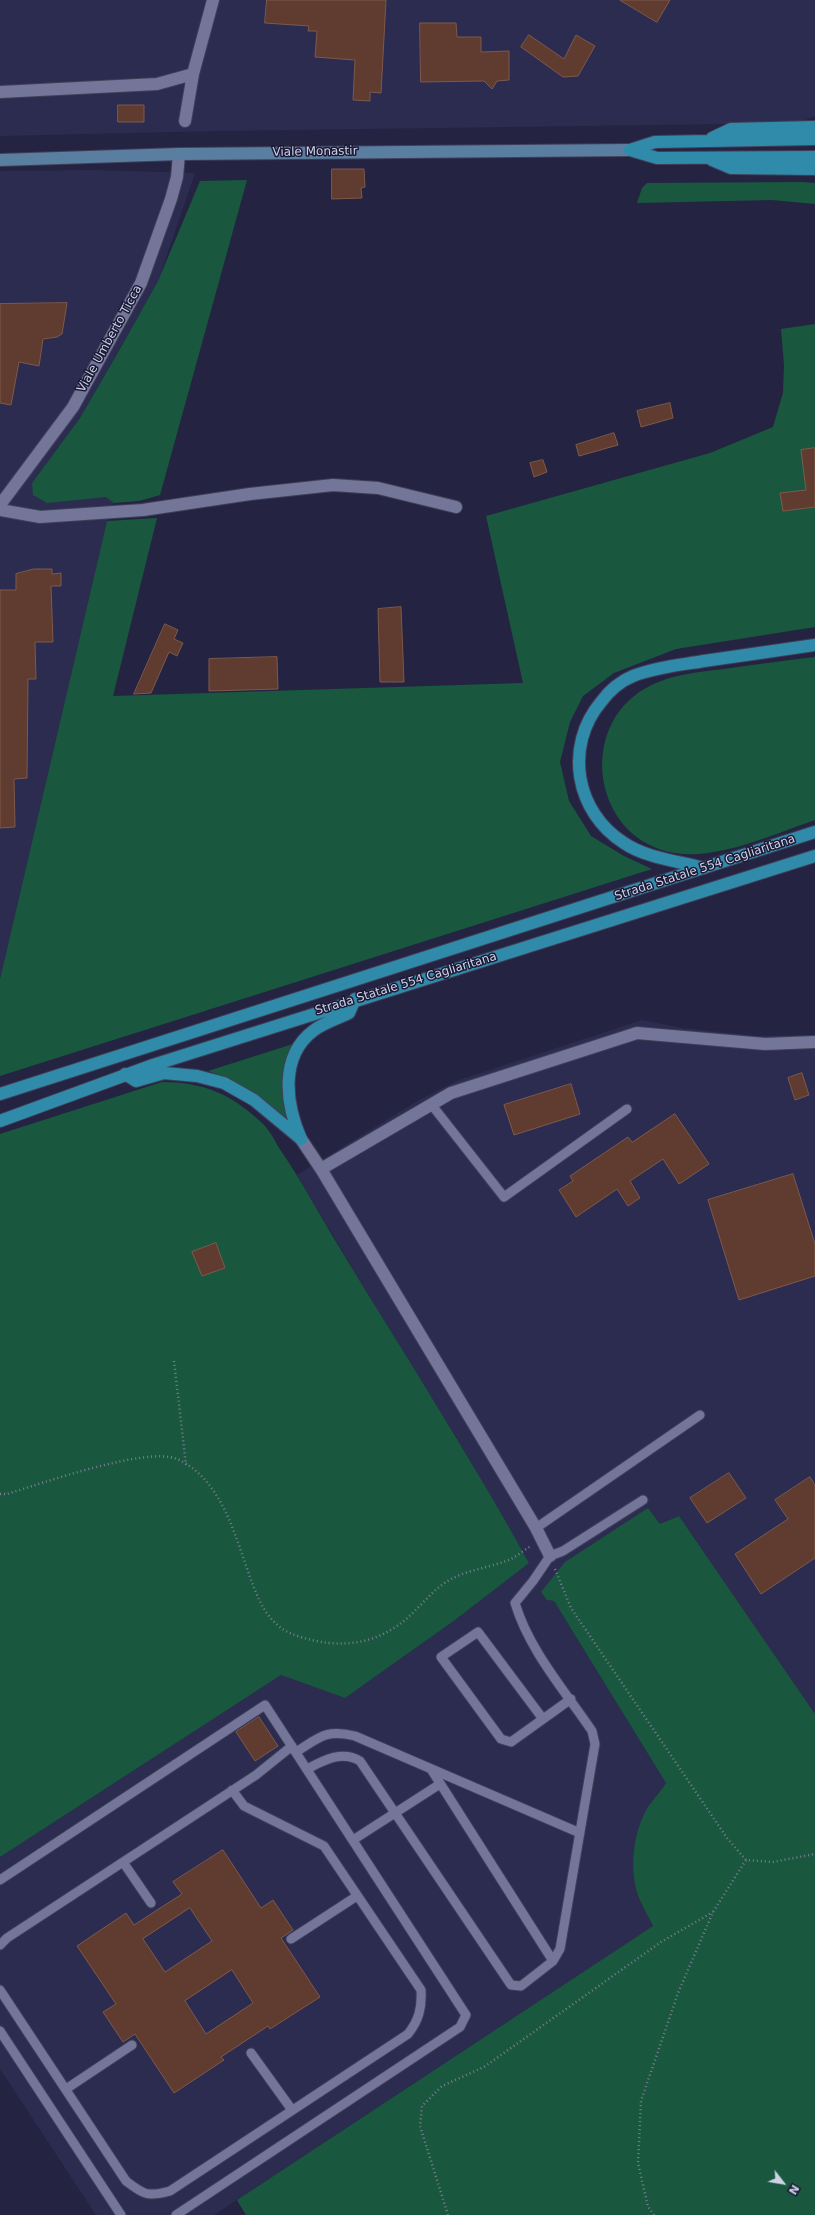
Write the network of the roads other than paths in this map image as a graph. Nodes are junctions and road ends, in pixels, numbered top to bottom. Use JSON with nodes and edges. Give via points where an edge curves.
{"nodes":[{"id":1,"x":213,"y":0,"type":"edge"},
{"id":2,"x":193,"y":74,"type":"junction"},
{"id":3,"x":0,"y":92,"type":"edge"},
{"id":4,"x":186,"y":121,"type":"dead end"},
{"id":5,"x":815,"y":128,"type":"edge"},
{"id":6,"x":815,"y":139,"type":"edge"},
{"id":7,"x":709,"y":140,"type":"junction"},
{"id":8,"x":630,"y":150,"type":"junction"},
{"id":9,"x":179,"y":154,"type":"junction"},
{"id":10,"x":815,"y":157,"type":"edge"},
{"id":11,"x":707,"y":158,"type":"junction"},
{"id":12,"x":0,"y":160,"type":"edge"},
{"id":13,"x":815,"y":169,"type":"edge"},
{"id":14,"x":0,"y":504,"type":"edge"},
{"id":15,"x":456,"y":507,"type":"dead end"},
{"id":16,"x":0,"y":510,"type":"edge"},
{"id":17,"x":815,"y":645,"type":"edge"},
{"id":18,"x":815,"y":832,"type":"edge"},
{"id":19,"x":815,"y":856,"type":"edge"},
{"id":20,"x":704,"y":868,"type":"junction"},
{"id":21,"x":355,"y":1000,"type":"junction"},
{"id":22,"x":815,"y":1042,"type":"edge"},
{"id":23,"x":125,"y":1074,"type":"junction"},
{"id":24,"x":0,"y":1094,"type":"edge"},
{"id":25,"x":431,"y":1104,"type":"junction"},
{"id":26,"x":627,"y":1109,"type":"dead end"},
{"id":27,"x":0,"y":1121,"type":"edge"},
{"id":28,"x":301,"y":1139,"type":"junction"},
{"id":29,"x":321,"y":1169,"type":"junction"},
{"id":30,"x":700,"y":1415,"type":"dead end"},
{"id":31,"x":643,"y":1500,"type":"dead end"},
{"id":32,"x":539,"y":1533,"type":"junction"},
{"id":33,"x":550,"y":1556,"type":"junction"},
{"id":34,"x":570,"y":1699,"type":"junction"},
{"id":35,"x":543,"y":1719,"type":"junction"},
{"id":36,"x":294,"y":1749,"type":"junction"},
{"id":37,"x":307,"y":1769,"type":"junction"},
{"id":38,"x":431,"y":1769,"type":"junction"},
{"id":39,"x":440,"y":1784,"type":"junction"},
{"id":40,"x":232,"y":1790,"type":"junction"},
{"id":41,"x":395,"y":1813,"type":"junction"},
{"id":42,"x":580,"y":1833,"type":"junction"},
{"id":43,"x":353,"y":1840,"type":"junction"},
{"id":44,"x":123,"y":1862,"type":"junction"},
{"id":45,"x":0,"y":1880,"type":"edge"},
{"id":46,"x":357,"y":1896,"type":"junction"},
{"id":47,"x":151,"y":1902,"type":"dead end"},
{"id":48,"x":291,"y":1939,"type":"dead end"},
{"id":49,"x":0,"y":1945,"type":"edge"},
{"id":50,"x":553,"y":1961,"type":"junction"},
{"id":51,"x":0,"y":1990,"type":"edge"},
{"id":52,"x":0,"y":2031,"type":"edge"},
{"id":53,"x":132,"y":2045,"type":"dead end"},
{"id":54,"x":251,"y":2053,"type":"dead end"},
{"id":55,"x":66,"y":2089,"type":"junction"},
{"id":56,"x":292,"y":2110,"type":"junction"},
{"id":57,"x":121,"y":2215,"type":"edge"},
{"id":58,"x":176,"y":2215,"type":"edge"}],
"edges":[{"from":1,"to":2,"type":"street"},
{"from":2,"to":3,"type":"street","via":[[157,84]]},
{"from":2,"to":4,"type":"street"},
{"from":5,"to":7,"type":"highway","via":[[730,129]]},
{"from":6,"to":7,"type":"highway"},
{"from":7,"to":8,"type":"highway","via":[[655,142]]},
{"from":8,"to":9,"type":"main road","name":"Viale Monastir"},
{"from":8,"to":11,"type":"highway","via":[[658,158]]},
{"from":9,"to":12,"type":"main road","name":"Viale Monastir"},
{"from":9,"to":14,"type":"street","name":"Viale Umberto Ticca","via":[[177,177],[171,199],[141,283],[73,406]]},
{"from":10,"to":11,"type":"highway"},
{"from":11,"to":13,"type":"highway","via":[[731,168]]},
{"from":15,"to":16,"type":"street","via":[[378,488],[333,485],[143,510],[40,517]]},
{"from":17,"to":20,"type":"highway","via":[[662,668],[633,676],[606,694],[592,712],[583,732],[578,753],[579,775],[584,796],[592,812],[604,828],[639,851]]},
{"from":18,"to":20,"type":"highway","name":"Strada Statale 554 Cagliaritana"},
{"from":19,"to":21,"type":"highway","name":"Strada Statale 554 Cagliaritana"},
{"from":20,"to":24,"type":"highway","name":"Strada Statale 554 Cagliaritana"},
{"from":21,"to":23,"type":"highway","name":"Strada Statale 554 Cagliaritana"},
{"from":21,"to":28,"type":"highway","via":[[349,1013],[320,1026],[305,1038],[292,1059],[289,1088],[294,1119]]},
{"from":22,"to":25,"type":"street","via":[[765,1044],[637,1033],[451,1093]]},
{"from":23,"to":27,"type":"highway","name":"Strada Statale 554 Cagliaritana"},
{"from":23,"to":28,"type":"highway","via":[[136,1081],[164,1073],[197,1076],[224,1083],[254,1100]]},
{"from":25,"to":26,"type":"lane","via":[[504,1197]]},
{"from":25,"to":29,"type":"street"},
{"from":28,"to":29,"type":"street"},
{"from":29,"to":32,"type":"street"},
{"from":30,"to":32,"type":"lane"},
{"from":31,"to":33,"type":"lane","via":[[563,1551]]},
{"from":32,"to":33,"type":"street"},
{"from":33,"to":34,"type":"lane","via":[[515,1603],[531,1640]]},
{"from":34,"to":35,"type":"lane"},
{"from":34,"to":42,"type":"lane","via":[[592,1731],[595,1744]]},
{"from":35,"to":35,"type":"lane","via":[[511,1742],[501,1739],[441,1657],[478,1632]]},
{"from":36,"to":37,"type":"lane"},
{"from":36,"to":38,"type":"lane","via":[[325,1734],[340,1732]]},
{"from":36,"to":40,"type":"lane"},
{"from":36,"to":45,"type":"lane","via":[[265,1705]]},
{"from":37,"to":41,"type":"lane","via":[[329,1757],[352,1756],[360,1761]]},
{"from":37,"to":43,"type":"lane"},
{"from":38,"to":39,"type":"lane"},
{"from":38,"to":42,"type":"lane"},
{"from":39,"to":41,"type":"lane"},
{"from":39,"to":50,"type":"lane"},
{"from":40,"to":44,"type":"lane"},
{"from":40,"to":46,"type":"lane","via":[[244,1806],[324,1846]]},
{"from":41,"to":43,"type":"lane"},
{"from":41,"to":50,"type":"lane","via":[[511,1985],[521,1986]]},
{"from":42,"to":50,"type":"lane","via":[[560,1949]]},
{"from":43,"to":58,"type":"lane","via":[[466,2015],[460,2027]]},
{"from":44,"to":47,"type":"lane"},
{"from":44,"to":49,"type":"lane"},
{"from":46,"to":48,"type":"lane"},
{"from":46,"to":56,"type":"lane","via":[[421,1990],[422,2007],[416,2023],[408,2034]]},
{"from":51,"to":55,"type":"lane"},
{"from":52,"to":57,"type":"lane"},
{"from":53,"to":55,"type":"lane"},
{"from":54,"to":56,"type":"lane"},
{"from":55,"to":56,"type":"lane","via":[[126,2181],[137,2190],[152,2196],[170,2191]]}]}
